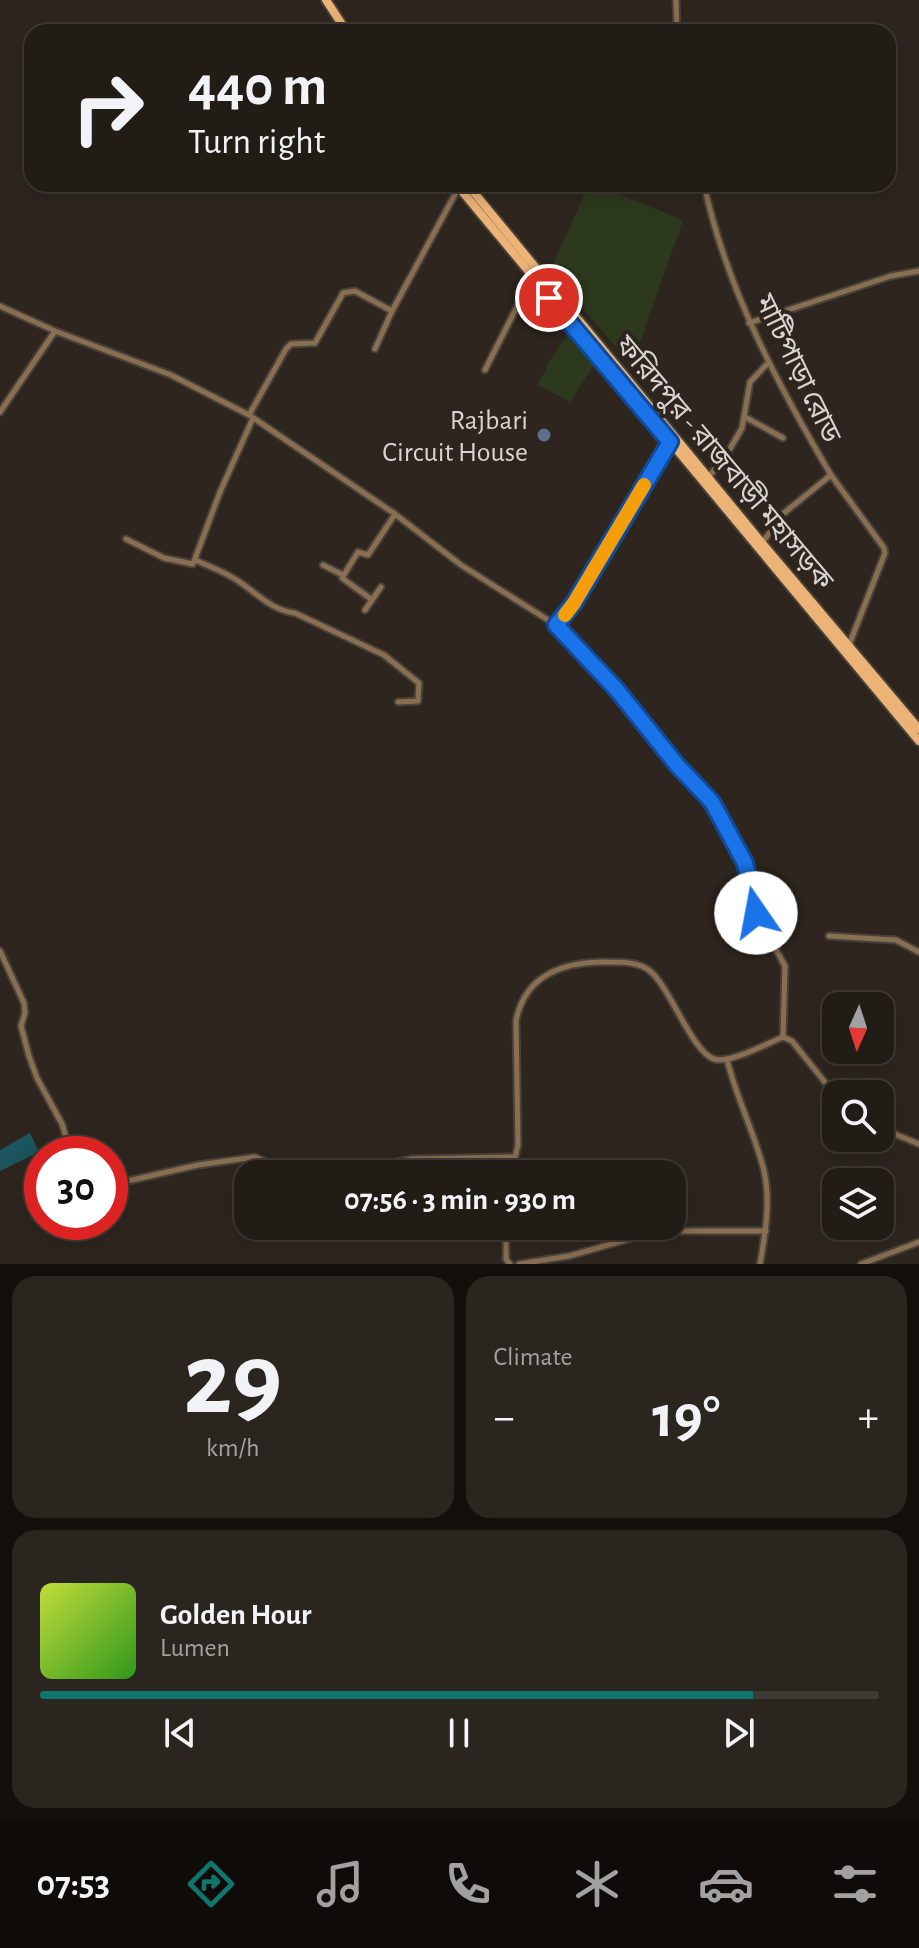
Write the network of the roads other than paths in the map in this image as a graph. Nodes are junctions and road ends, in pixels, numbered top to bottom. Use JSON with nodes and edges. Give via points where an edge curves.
{"nodes":[{"id":1,"x":326,"y":0,"type":"edge"},
{"id":2,"x":676,"y":0,"type":"edge"},
{"id":3,"x":342,"y":24,"type":"edge"},
{"id":4,"x":677,"y":24,"type":"edge"},
{"id":5,"x":456,"y":192,"type":"edge"},
{"id":6,"x":465,"y":192,"type":"edge"},
{"id":7,"x":466,"y":192,"type":"edge"},
{"id":8,"x":706,"y":192,"type":"edge"},
{"id":9,"x":919,"y":271,"type":"edge"},
{"id":10,"x":532,"y":277,"type":"junction"},
{"id":11,"x":0,"y":306,"type":"edge"},
{"id":12,"x":392,"y":311,"type":"junction"},
{"id":13,"x":749,"y":323,"type":"junction"},
{"id":14,"x":55,"y":331,"type":"junction"},
{"id":15,"x":375,"y":349,"type":"dead end"},
{"id":16,"x":770,"y":361,"type":"junction"},
{"id":17,"x":485,"y":370,"type":"dead end"},
{"id":18,"x":0,"y":412,"type":"edge"},
{"id":19,"x":251,"y":417,"type":"junction"},
{"id":20,"x":745,"y":417,"type":"junction"},
{"id":21,"x":783,"y":438,"type":"dead end"},
{"id":22,"x":670,"y":442,"type":"junction"},
{"id":23,"x":831,"y":475,"type":"junction"},
{"id":24,"x":708,"y":477,"type":"junction"},
{"id":25,"x":395,"y":514,"type":"junction"},
{"id":26,"x":126,"y":539,"type":"dead end"},
{"id":27,"x":762,"y":543,"type":"junction"},
{"id":28,"x":195,"y":560,"type":"junction"},
{"id":29,"x":323,"y":565,"type":"dead end"},
{"id":30,"x":343,"y":575,"type":"junction"},
{"id":31,"x":381,"y":587,"type":"dead end"},
{"id":32,"x":371,"y":599,"type":"junction"},
{"id":33,"x":365,"y":610,"type":"dead end"},
{"id":34,"x":556,"y":625,"type":"junction"},
{"id":35,"x":849,"y":645,"type":"junction"},
{"id":36,"x":398,"y":702,"type":"dead end"},
{"id":37,"x":919,"y":729,"type":"edge"},
{"id":38,"x":919,"y":741,"type":"edge"},
{"id":39,"x":829,"y":936,"type":"dead end"},
{"id":40,"x":0,"y":951,"type":"edge"},
{"id":41,"x":919,"y":952,"type":"edge"},
{"id":42,"x":783,"y":1037,"type":"junction"},
{"id":43,"x":727,"y":1059,"type":"junction"},
{"id":44,"x":823,"y":1080,"type":"edge"},
{"id":45,"x":894,"y":1134,"type":"edge"},
{"id":46,"x":66,"y":1136,"type":"edge"},
{"id":47,"x":919,"y":1144,"type":"edge"},
{"id":48,"x":514,"y":1157,"type":"junction"},
{"id":49,"x":262,"y":1160,"type":"edge"},
{"id":50,"x":407,"y":1160,"type":"edge"},
{"id":51,"x":513,"y":1160,"type":"edge"},
{"id":52,"x":128,"y":1181,"type":"edge"},
{"id":53,"x":766,"y":1231,"type":"junction"},
{"id":54,"x":506,"y":1240,"type":"edge"},
{"id":55,"x":919,"y":1242,"type":"edge"},
{"id":56,"x":510,"y":1264,"type":"edge"},
{"id":57,"x":519,"y":1264,"type":"edge"},
{"id":58,"x":760,"y":1264,"type":"edge"},
{"id":59,"x":861,"y":1264,"type":"edge"}],
"edges":[{"from":1,"to":3,"type":"main road"},
{"from":2,"to":4,"type":"street"},
{"from":5,"to":12,"type":"street"},
{"from":6,"to":10,"type":"main road","name":"ফরিদপুর - রাজবাড়ী মহাসড়ক"},
{"from":7,"to":24,"type":"main road","name":"ফরিদপুর - রাজবাড়ী মহাসড়ক"},
{"from":8,"to":13,"type":"street","name":"মাটিপাড়া রোড"},
{"from":9,"to":13,"type":"street"},
{"from":10,"to":17,"type":"street"},
{"from":10,"to":22,"type":"main road","name":"ফরিদপুর - রাজবাড়ী মহাসড়ক"},
{"from":11,"to":14,"type":"street"},
{"from":12,"to":15,"type":"street"},
{"from":12,"to":19,"type":"street","via":[[355,291],[343,293],[315,343],[286,349]]},
{"from":13,"to":16,"type":"street","name":"মাটিপাড়া রোড"},
{"from":14,"to":18,"type":"street"},
{"from":14,"to":19,"type":"street","via":[[171,375]]},
{"from":16,"to":20,"type":"street","via":[[747,387]]},
{"from":16,"to":23,"type":"street","name":"মাটিপাড়া রোড"},
{"from":19,"to":25,"type":"street"},
{"from":19,"to":28,"type":"street"},
{"from":20,"to":21,"type":"street"},
{"from":20,"to":24,"type":"street","via":[[731,449]]},
{"from":22,"to":34,"type":"street"},
{"from":22,"to":38,"type":"main road","name":"ফরিদপুর - রাজবাড়ী মহাসড়ক"},
{"from":23,"to":27,"type":"street","name":"মাটিপাড়া রোড","via":[[784,513]]},
{"from":23,"to":35,"type":"street","via":[[885,553]]},
{"from":24,"to":27,"type":"main road","name":"ফরিদপুর - রাজবাড়ী মহাসড়ক"},
{"from":25,"to":30,"type":"street","via":[[368,555],[358,552]]},
{"from":25,"to":34,"type":"street","via":[[461,565]]},
{"from":26,"to":28,"type":"street","via":[[164,558],[189,565]]},
{"from":27,"to":35,"type":"main road","name":"ফরিদপুর - রাজবাড়ী মহাসড়ক"},
{"from":28,"to":36,"type":"street","via":[[239,581],[270,606],[384,655],[419,683],[418,701]]},
{"from":29,"to":30,"type":"street"},
{"from":30,"to":32,"type":"street"},
{"from":31,"to":32,"type":"street"},
{"from":32,"to":33,"type":"street"},
{"from":34,"to":42,"type":"street","via":[[712,802],[736,844],[756,913],[785,966]]},
{"from":35,"to":37,"type":"main road","name":"ফরিদপুর - রাজবাড়ী মহাসড়ক"},
{"from":39,"to":41,"type":"street","via":[[896,940]]},
{"from":40,"to":46,"type":"street","via":[[24,1003],[21,1026],[29,1056]]},
{"from":42,"to":43,"type":"street"},
{"from":42,"to":44,"type":"street"},
{"from":43,"to":48,"type":"street","via":[[710,1058],[651,972],[637,964],[596,962],[546,975],[519,1004],[516,1021]]},
{"from":43,"to":53,"type":"street","via":[[765,1174]]},
{"from":45,"to":47,"type":"street"},
{"from":48,"to":50,"type":"street"},
{"from":48,"to":51,"type":"street"},
{"from":49,"to":52,"type":"street","via":[[198,1165]]},
{"from":53,"to":57,"type":"street","via":[[658,1231]]},
{"from":53,"to":58,"type":"street"},
{"from":54,"to":56,"type":"street"},
{"from":55,"to":59,"type":"street"}]}
